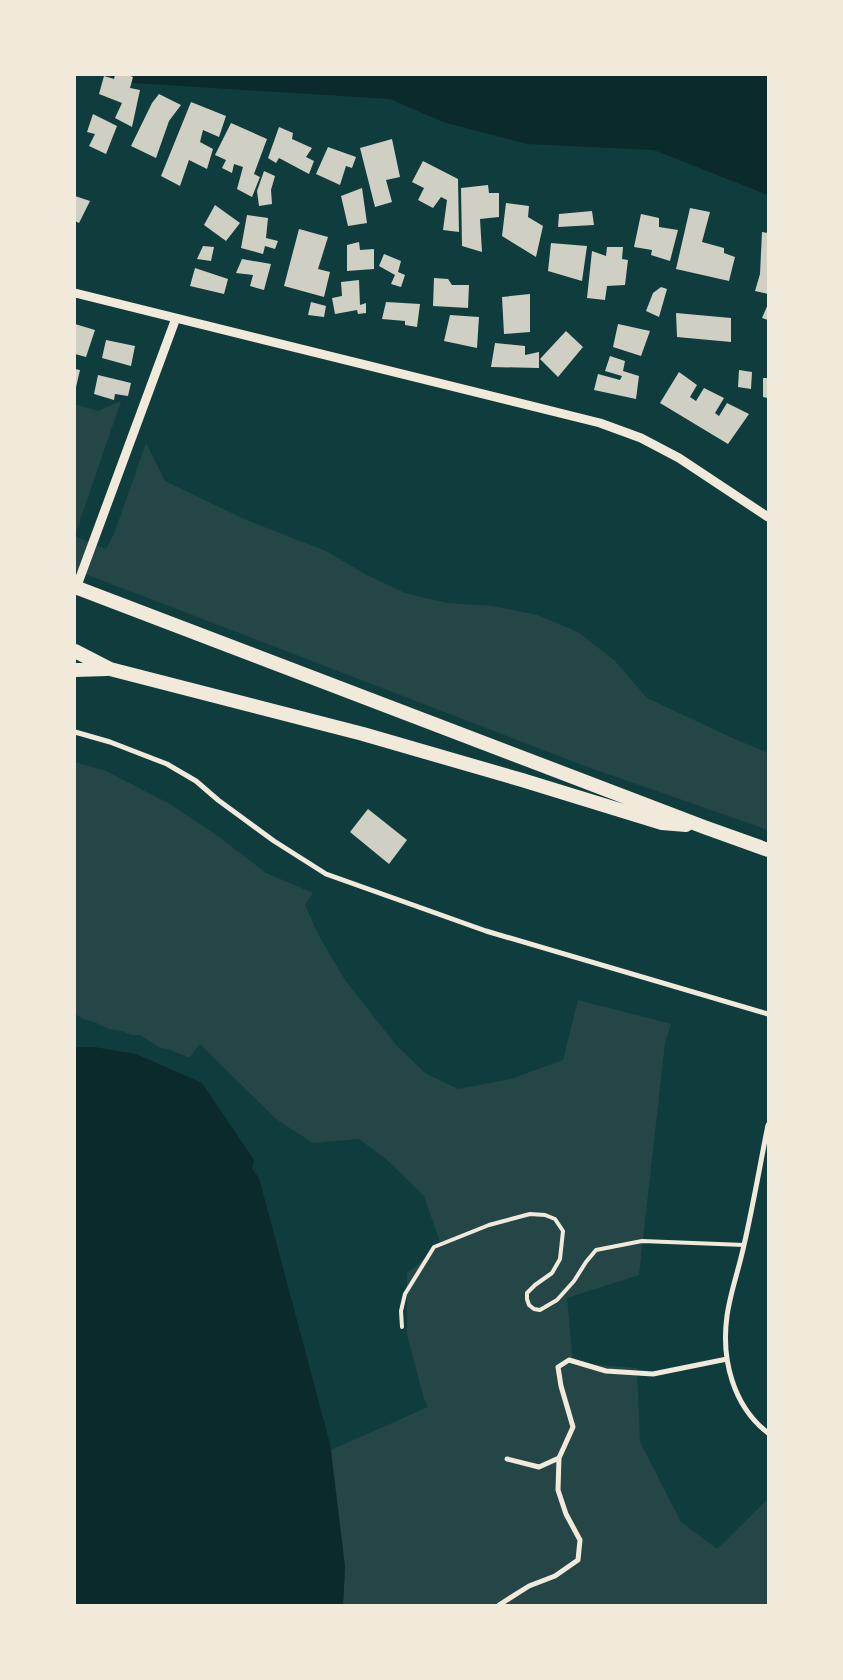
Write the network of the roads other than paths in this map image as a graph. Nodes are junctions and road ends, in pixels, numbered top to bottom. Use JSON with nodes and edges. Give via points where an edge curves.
{"nodes":[{"id":1,"x":75,"y":293,"type":"edge"},
{"id":2,"x":176,"y":318,"type":"junction"},
{"id":3,"x":768,"y":517,"type":"edge"},
{"id":4,"x":75,"y":587,"type":"edge"},
{"id":5,"x":75,"y":592,"type":"edge"},
{"id":6,"x":75,"y":651,"type":"edge"},
{"id":7,"x":110,"y":669,"type":"junction"},
{"id":8,"x":75,"y":670,"type":"edge"},
{"id":9,"x":75,"y":732,"type":"edge"},
{"id":10,"x":704,"y":827,"type":"junction"},
{"id":11,"x":768,"y":850,"type":"edge"},
{"id":12,"x":768,"y":1014,"type":"edge"},
{"id":13,"x":768,"y":1125,"type":"edge"},
{"id":14,"x":744,"y":1245,"type":"junction"},
{"id":15,"x":402,"y":1327,"type":"dead end"},
{"id":16,"x":727,"y":1359,"type":"junction"},
{"id":17,"x":768,"y":1434,"type":"edge"},
{"id":18,"x":560,"y":1458,"type":"junction"},
{"id":19,"x":507,"y":1459,"type":"dead end"},
{"id":20,"x":499,"y":1605,"type":"edge"}],
"edges":[{"from":1,"to":2,"type":"street"},
{"from":2,"to":3,"type":"street","via":[[600,424],[641,438],[679,458]]},
{"from":2,"to":5,"type":"street"},
{"from":4,"to":10,"type":"highway"},
{"from":6,"to":7,"type":"highway"},
{"from":7,"to":8,"type":"highway"},
{"from":7,"to":10,"type":"highway","via":[[363,734],[662,823]]},
{"from":9,"to":12,"type":"street","via":[[168,764],[196,780],[274,841],[326,874],[486,931]]},
{"from":10,"to":11,"type":"highway"},
{"from":13,"to":14,"type":"street"},
{"from":14,"to":15,"type":"lane","via":[[642,1241],[596,1250],[557,1300],[540,1310],[529,1304],[528,1293],[552,1273],[560,1259],[563,1231],[555,1219],[530,1214],[489,1225],[434,1247],[405,1294]]},
{"from":14,"to":16,"type":"street","via":[[727,1315]]},
{"from":16,"to":17,"type":"street","via":[[739,1398],[747,1412]]},
{"from":16,"to":18,"type":"street","via":[[653,1374],[606,1372],[569,1360],[558,1367],[573,1427]]},
{"from":18,"to":19,"type":"street","via":[[539,1466]]},
{"from":18,"to":20,"type":"street","via":[[558,1490],[580,1540],[578,1560]]}]}
